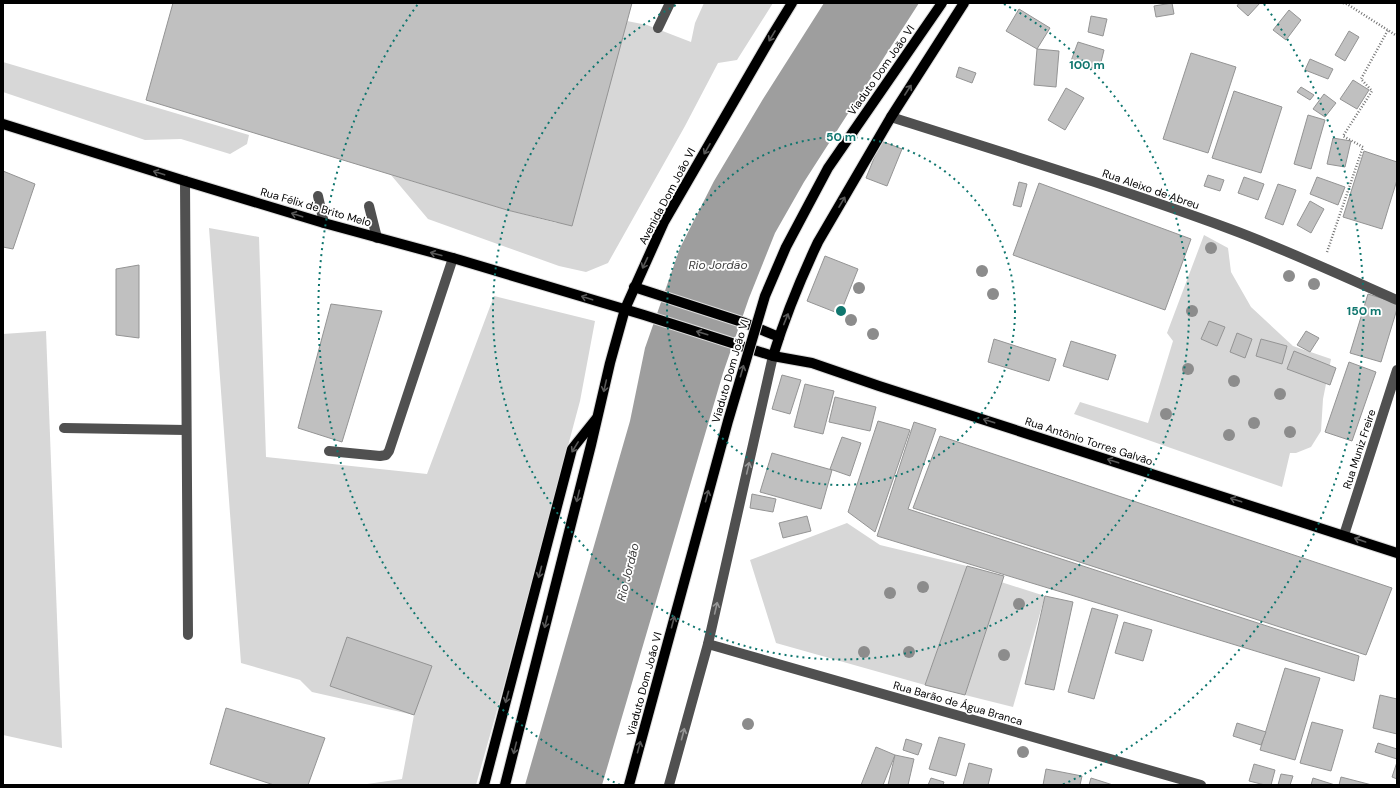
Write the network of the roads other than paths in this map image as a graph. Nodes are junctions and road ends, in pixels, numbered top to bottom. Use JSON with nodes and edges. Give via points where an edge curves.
{"nodes":[{"id":1,"x":670,"y":3,"type":"edge"},
{"id":2,"x":792,"y":3,"type":"edge"},
{"id":3,"x":942,"y":3,"type":"edge"},
{"id":4,"x":964,"y":3,"type":"edge"},
{"id":5,"x":658,"y":28,"type":"dead end"},
{"id":6,"x":891,"y":117,"type":"junction"},
{"id":7,"x":3,"y":124,"type":"edge"},
{"id":8,"x":185,"y":182,"type":"junction"},
{"id":9,"x":318,"y":196,"type":"dead end"},
{"id":10,"x":369,"y":206,"type":"dead end"},
{"id":11,"x":324,"y":223,"type":"junction"},
{"id":12,"x":377,"y":238,"type":"junction"},
{"id":13,"x":453,"y":258,"type":"junction"},
{"id":14,"x":634,"y":287,"type":"junction"},
{"id":15,"x":1397,"y":300,"type":"edge"},
{"id":16,"x":625,"y":309,"type":"junction"},
{"id":17,"x":779,"y":337,"type":"junction"},
{"id":18,"x":739,"y":344,"type":"joint"},
{"id":19,"x":773,"y":356,"type":"junction"},
{"id":20,"x":1397,"y":370,"type":"edge"},
{"id":21,"x":598,"y":416,"type":"junction"},
{"id":22,"x":64,"y":428,"type":"dead end"},
{"id":23,"x":186,"y":430,"type":"junction"},
{"id":24,"x":329,"y":452,"type":"dead end"},
{"id":25,"x":1344,"y":535,"type":"junction"},
{"id":26,"x":1397,"y":553,"type":"edge"},
{"id":27,"x":188,"y":635,"type":"dead end"},
{"id":28,"x":708,"y":644,"type":"junction"},
{"id":29,"x":484,"y":785,"type":"edge"},
{"id":30,"x":505,"y":785,"type":"edge"},
{"id":31,"x":629,"y":785,"type":"edge"},
{"id":32,"x":669,"y":785,"type":"edge"},
{"id":33,"x":1201,"y":785,"type":"edge"}],
"edges":[{"from":1,"to":5,"type":"street"},
{"from":2,"to":14,"type":"main road","name":"Avenida Dom João VI","one_way":true,"via":[[664,222]]},
{"from":31,"to":3,"type":"main road","name":"Viaduto Dom João VI","one_way":true,"bridge":true,"via":[[728,421],[765,296],[786,247],[828,168]]},
{"from":6,"to":4,"type":"main road","one_way":true},
{"from":6,"to":15,"type":"street","name":"Rua Aleixo de Abreu","via":[[1222,226]]},
{"from":17,"to":6,"type":"main road","one_way":true,"via":[[818,242]]},
{"from":8,"to":7,"type":"main road","name":"Rua Félix de Brito Melo","one_way":true},
{"from":11,"to":8,"type":"main road","name":"Rua Félix de Brito Melo","one_way":true},
{"from":8,"to":23,"type":"street"},
{"from":9,"to":11,"type":"street"},
{"from":10,"to":12,"type":"street"},
{"from":11,"to":12,"type":"main road","name":"Rua Félix de Brito Melo"},
{"from":13,"to":12,"type":"main road","name":"Rua Félix de Brito Melo","one_way":true},
{"from":16,"to":13,"type":"main road","name":"Rua Félix de Brito Melo","one_way":true},
{"from":13,"to":24,"type":"street","via":[[389,451],[386,455],[380,456]]},
{"from":14,"to":16,"type":"main road","name":"Avenida Dom João VI"},
{"from":14,"to":17,"type":"main road","via":[[745,323]]},
{"from":18,"to":16,"type":"main road","name":"Rua Félix de Brito Melo","one_way":true},
{"from":16,"to":21,"type":"main road","name":"Avenida Dom João VI","one_way":true},
{"from":17,"to":19,"type":"main road"},
{"from":18,"to":19,"type":"main road","name":"Rua Antônio Torres Galvão"},
{"from":25,"to":19,"type":"main road","name":"Rua Antônio Torres Galvão","one_way":true,"via":[[812,363]]},
{"from":28,"to":19,"type":"street","one_way":true},
{"from":20,"to":25,"type":"street","name":"Rua Muniz Freire"},
{"from":21,"to":29,"type":"main road","one_way":true,"via":[[572,449]]},
{"from":21,"to":30,"type":"main road","one_way":true},
{"from":22,"to":23,"type":"street"},
{"from":23,"to":27,"type":"street"},
{"from":26,"to":25,"type":"main road","name":"Rua Antônio Torres Galvão","one_way":true},
{"from":32,"to":28,"type":"street","one_way":true},
{"from":28,"to":33,"type":"street","name":"Rua Barão de Água Branca"}]}
